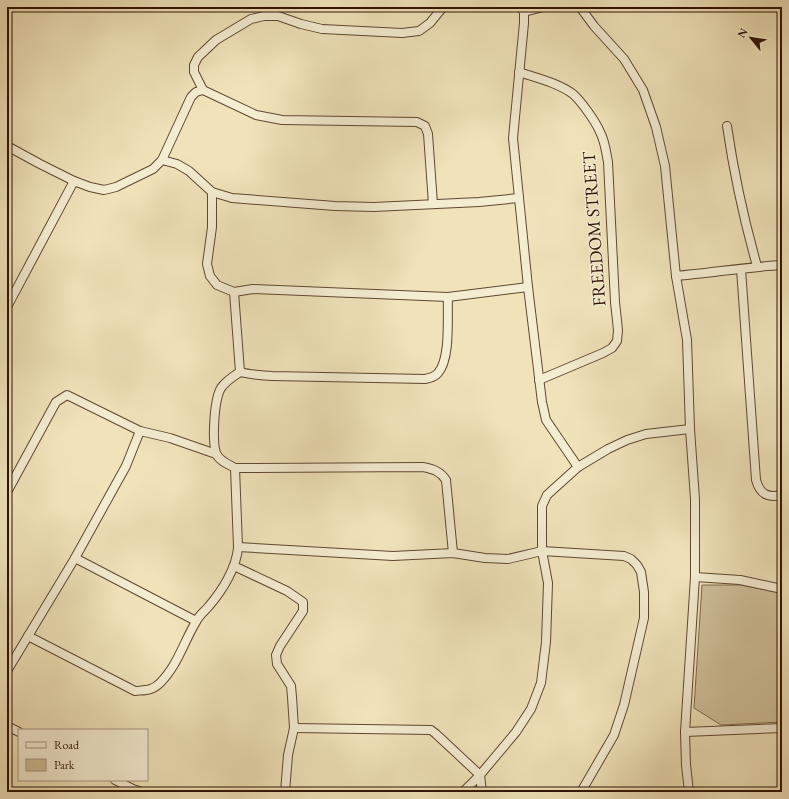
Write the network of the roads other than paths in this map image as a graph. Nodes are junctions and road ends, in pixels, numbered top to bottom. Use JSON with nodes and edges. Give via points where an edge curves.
{"nodes":[{"id":1,"x":443,"y":7,"type":"edge"},
{"id":2,"x":543,"y":7,"type":"edge"},
{"id":3,"x":580,"y":7,"type":"edge"},
{"id":4,"x":522,"y":10,"type":"edge"},
{"id":5,"x":519,"y":72,"type":"junction"},
{"id":6,"x":203,"y":90,"type":"junction"},
{"id":7,"x":727,"y":126,"type":"dead end"},
{"id":8,"x":7,"y":146,"type":"edge"},
{"id":9,"x":162,"y":160,"type":"junction"},
{"id":10,"x":74,"y":181,"type":"junction"},
{"id":11,"x":212,"y":192,"type":"junction"},
{"id":12,"x":519,"y":198,"type":"junction"},
{"id":13,"x":433,"y":204,"type":"junction"},
{"id":14,"x":782,"y":264,"type":"edge"},
{"id":15,"x":757,"y":266,"type":"junction"},
{"id":16,"x":741,"y":269,"type":"junction"},
{"id":17,"x":676,"y":276,"type":"junction"},
{"id":18,"x":528,"y":287,"type":"junction"},
{"id":19,"x":234,"y":292,"type":"junction"},
{"id":20,"x":448,"y":297,"type":"junction"},
{"id":21,"x":7,"y":307,"type":"edge"},
{"id":22,"x":240,"y":372,"type":"junction"},
{"id":23,"x":539,"y":380,"type":"junction"},
{"id":24,"x":690,"y":429,"type":"junction"},
{"id":25,"x":140,"y":430,"type":"junction"},
{"id":26,"x":216,"y":454,"type":"junction"},
{"id":27,"x":578,"y":467,"type":"junction"},
{"id":28,"x":235,"y":468,"type":"junction"},
{"id":29,"x":7,"y":492,"type":"edge"},
{"id":30,"x":782,"y":495,"type":"edge"},
{"id":31,"x":238,"y":547,"type":"junction"},
{"id":32,"x":542,"y":551,"type":"junction"},
{"id":33,"x":453,"y":554,"type":"junction"},
{"id":34,"x":75,"y":558,"type":"junction"},
{"id":35,"x":234,"y":566,"type":"junction"},
{"id":36,"x":695,"y":577,"type":"junction"},
{"id":37,"x":782,"y":589,"type":"edge"},
{"id":38,"x":196,"y":621,"type":"junction"},
{"id":39,"x":28,"y":636,"type":"junction"},
{"id":40,"x":7,"y":671,"type":"edge"},
{"id":41,"x":7,"y":726,"type":"edge"},
{"id":42,"x":294,"y":728,"type":"junction"},
{"id":43,"x":782,"y":728,"type":"edge"},
{"id":44,"x":18,"y":732,"type":"edge"},
{"id":45,"x":685,"y":732,"type":"junction"},
{"id":46,"x":480,"y":775,"type":"junction"},
{"id":47,"x":117,"y":781,"type":"edge"},
{"id":48,"x":132,"y":790,"type":"edge"},
{"id":49,"x":142,"y":792,"type":"edge"},
{"id":50,"x":285,"y":792,"type":"edge"},
{"id":51,"x":463,"y":792,"type":"edge"},
{"id":52,"x":482,"y":792,"type":"edge"},
{"id":53,"x":581,"y":792,"type":"edge"},
{"id":54,"x":689,"y":792,"type":"edge"}],
"edges":[{"from":1,"to":6,"type":"street","via":[[430,23],[419,31],[402,33],[322,29],[278,16],[251,19],[216,40],[198,57],[194,72]]},
{"from":2,"to":4,"type":"street"},
{"from":3,"to":17,"type":"street","via":[[624,59],[643,90],[656,127],[665,166]]},
{"from":4,"to":5,"type":"street"},
{"from":5,"to":12,"type":"street","via":[[513,138]]},
{"from":5,"to":23,"type":"street","name":"FREEDOM STREET","via":[[574,94],[600,132],[608,169],[618,330],[616,341],[612,348],[603,353]]},
{"from":6,"to":9,"type":"street","via":[[191,97]]},
{"from":6,"to":13,"type":"street","via":[[256,115],[282,120],[417,122],[424,126],[428,134]]},
{"from":7,"to":15,"type":"street","via":[[740,202]]},
{"from":8,"to":10,"type":"street"},
{"from":9,"to":10,"type":"street","via":[[142,176],[104,190]]},
{"from":9,"to":11,"type":"street","via":[[189,171]]},
{"from":10,"to":21,"type":"street"},
{"from":11,"to":13,"type":"street","via":[[232,198],[335,206]]},
{"from":11,"to":19,"type":"street","via":[[212,227],[207,264],[210,276],[217,285]]},
{"from":12,"to":13,"type":"street"},
{"from":12,"to":18,"type":"street"},
{"from":14,"to":15,"type":"street"},
{"from":15,"to":16,"type":"street"},
{"from":16,"to":17,"type":"street"},
{"from":16,"to":30,"type":"street","via":[[756,480],[758,488],[764,494]]},
{"from":17,"to":24,"type":"street","via":[[687,340]]},
{"from":18,"to":20,"type":"street"},
{"from":18,"to":23,"type":"street"},
{"from":19,"to":20,"type":"street","via":[[253,289]]},
{"from":19,"to":22,"type":"street"},
{"from":20,"to":22,"type":"street","via":[[446,356],[438,374],[432,378],[272,376]]},
{"from":22,"to":26,"type":"street","via":[[227,380],[216,400]]},
{"from":23,"to":27,"type":"street","via":[[546,420]]},
{"from":24,"to":27,"type":"street","via":[[646,434],[627,440]]},
{"from":24,"to":36,"type":"street","via":[[695,498]]},
{"from":25,"to":26,"type":"street"},
{"from":25,"to":29,"type":"street","via":[[67,395],[56,402]]},
{"from":25,"to":34,"type":"street","via":[[126,466]]},
{"from":26,"to":28,"type":"street","via":[[223,462]]},
{"from":27,"to":32,"type":"street","via":[[547,495],[542,506]]},
{"from":28,"to":31,"type":"street"},
{"from":28,"to":33,"type":"street","via":[[423,467],[434,470],[442,474],[446,480]]},
{"from":31,"to":33,"type":"street","via":[[393,556]]},
{"from":31,"to":35,"type":"street"},
{"from":32,"to":33,"type":"street","via":[[508,558]]},
{"from":32,"to":46,"type":"street","via":[[548,583],[546,642],[541,682],[531,709],[516,732]]},
{"from":32,"to":53,"type":"street","via":[[624,556],[631,559],[641,572],[644,618],[624,705],[614,735]]},
{"from":34,"to":38,"type":"street"},
{"from":34,"to":39,"type":"street"},
{"from":35,"to":38,"type":"street","via":[[218,594]]},
{"from":35,"to":42,"type":"street","via":[[287,591],[303,602],[302,611],[276,655],[278,664],[291,686]]},
{"from":36,"to":37,"type":"street","via":[[740,580]]},
{"from":36,"to":45,"type":"street"},
{"from":38,"to":39,"type":"street","via":[[174,665],[152,690],[135,691]]},
{"from":39,"to":40,"type":"street"},
{"from":41,"to":44,"type":"street"},
{"from":42,"to":46,"type":"street","via":[[431,730]]},
{"from":42,"to":50,"type":"street","via":[[288,754]]},
{"from":43,"to":45,"type":"street"},
{"from":45,"to":54,"type":"street"},
{"from":46,"to":51,"type":"street"},
{"from":46,"to":52,"type":"street"},
{"from":47,"to":48,"type":"street"},
{"from":48,"to":49,"type":"street"}]}
